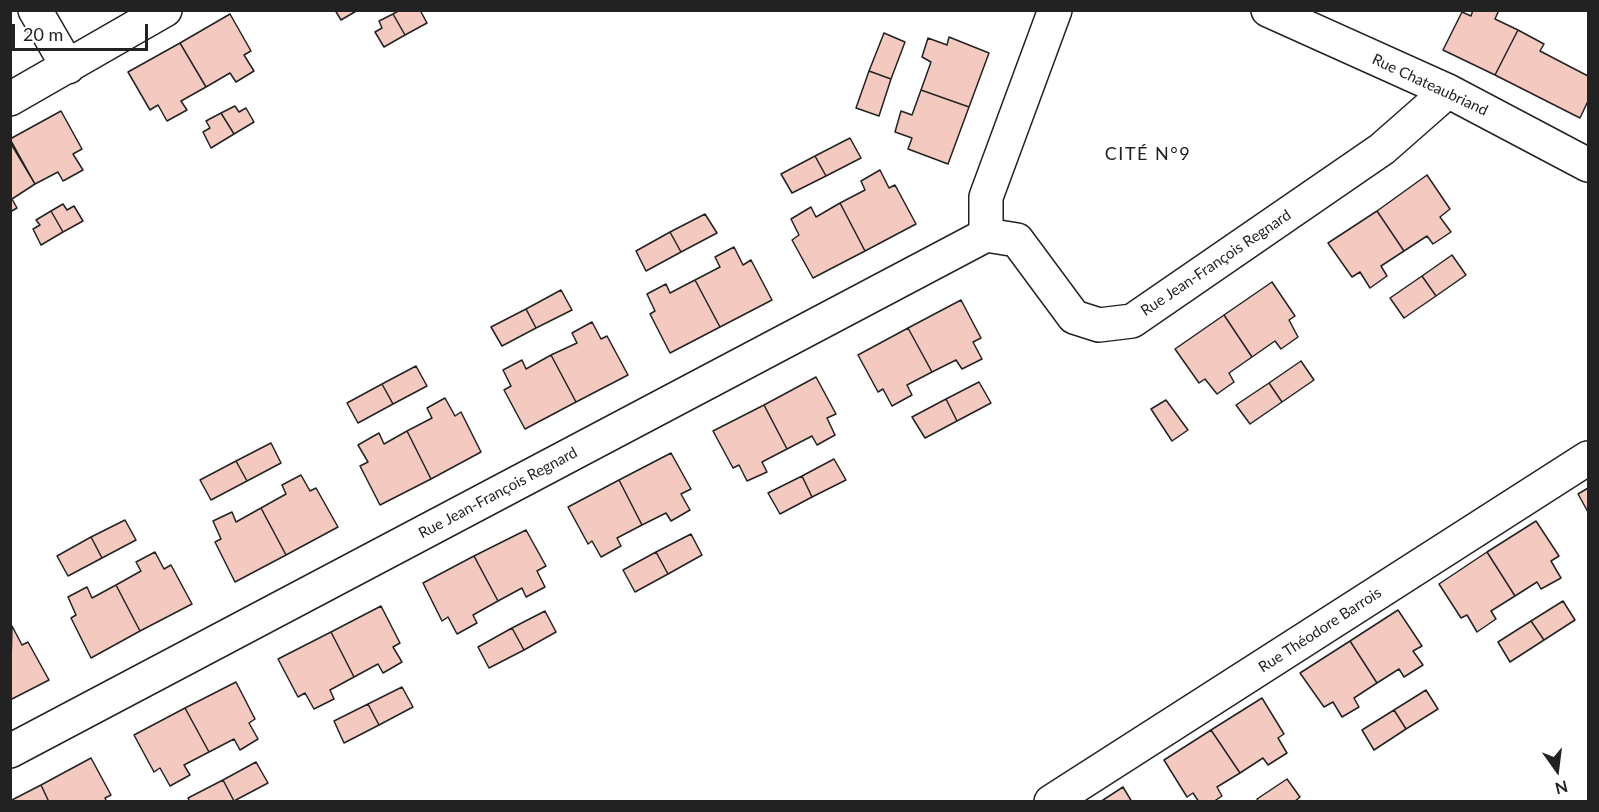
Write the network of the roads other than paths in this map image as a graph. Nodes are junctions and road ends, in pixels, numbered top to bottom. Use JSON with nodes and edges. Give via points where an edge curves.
{"nodes":[{"id":1,"x":35,"y":10,"type":"edge"},
{"id":2,"x":165,"y":10,"type":"edge"},
{"id":3,"x":1055,"y":10,"type":"edge"},
{"id":4,"x":1268,"y":10,"type":"edge"},
{"id":5,"x":68,"y":67,"type":"junction"},
{"id":6,"x":1448,"y":91,"type":"junction"},
{"id":7,"x":10,"y":99,"type":"edge"},
{"id":8,"x":1588,"y":165,"type":"edge"},
{"id":9,"x":986,"y":235,"type":"junction"},
{"id":10,"x":1588,"y":458,"type":"edge"},
{"id":11,"x":10,"y":751,"type":"edge"},
{"id":12,"x":1051,"y":801,"type":"edge"}],
"edges":[{"from":1,"to":5,"type":"street"},
{"from":2,"to":5,"type":"street"},
{"from":3,"to":9,"type":"street","via":[[986,197]]},
{"from":4,"to":6,"type":"street","name":"Rue Chateaubriand"},
{"from":5,"to":7,"type":"street"},
{"from":6,"to":8,"type":"street","name":"Rue Chateaubriand"},
{"from":6,"to":9,"type":"street","name":"Rue Jean-François Regnard","via":[[1383,149],[1132,321],[1099,326],[1074,317],[1017,240]]},
{"from":9,"to":11,"type":"street","name":"Rue Jean-François Regnard"},
{"from":10,"to":12,"type":"street","name":"Rue Théodore Barrois"}]}
